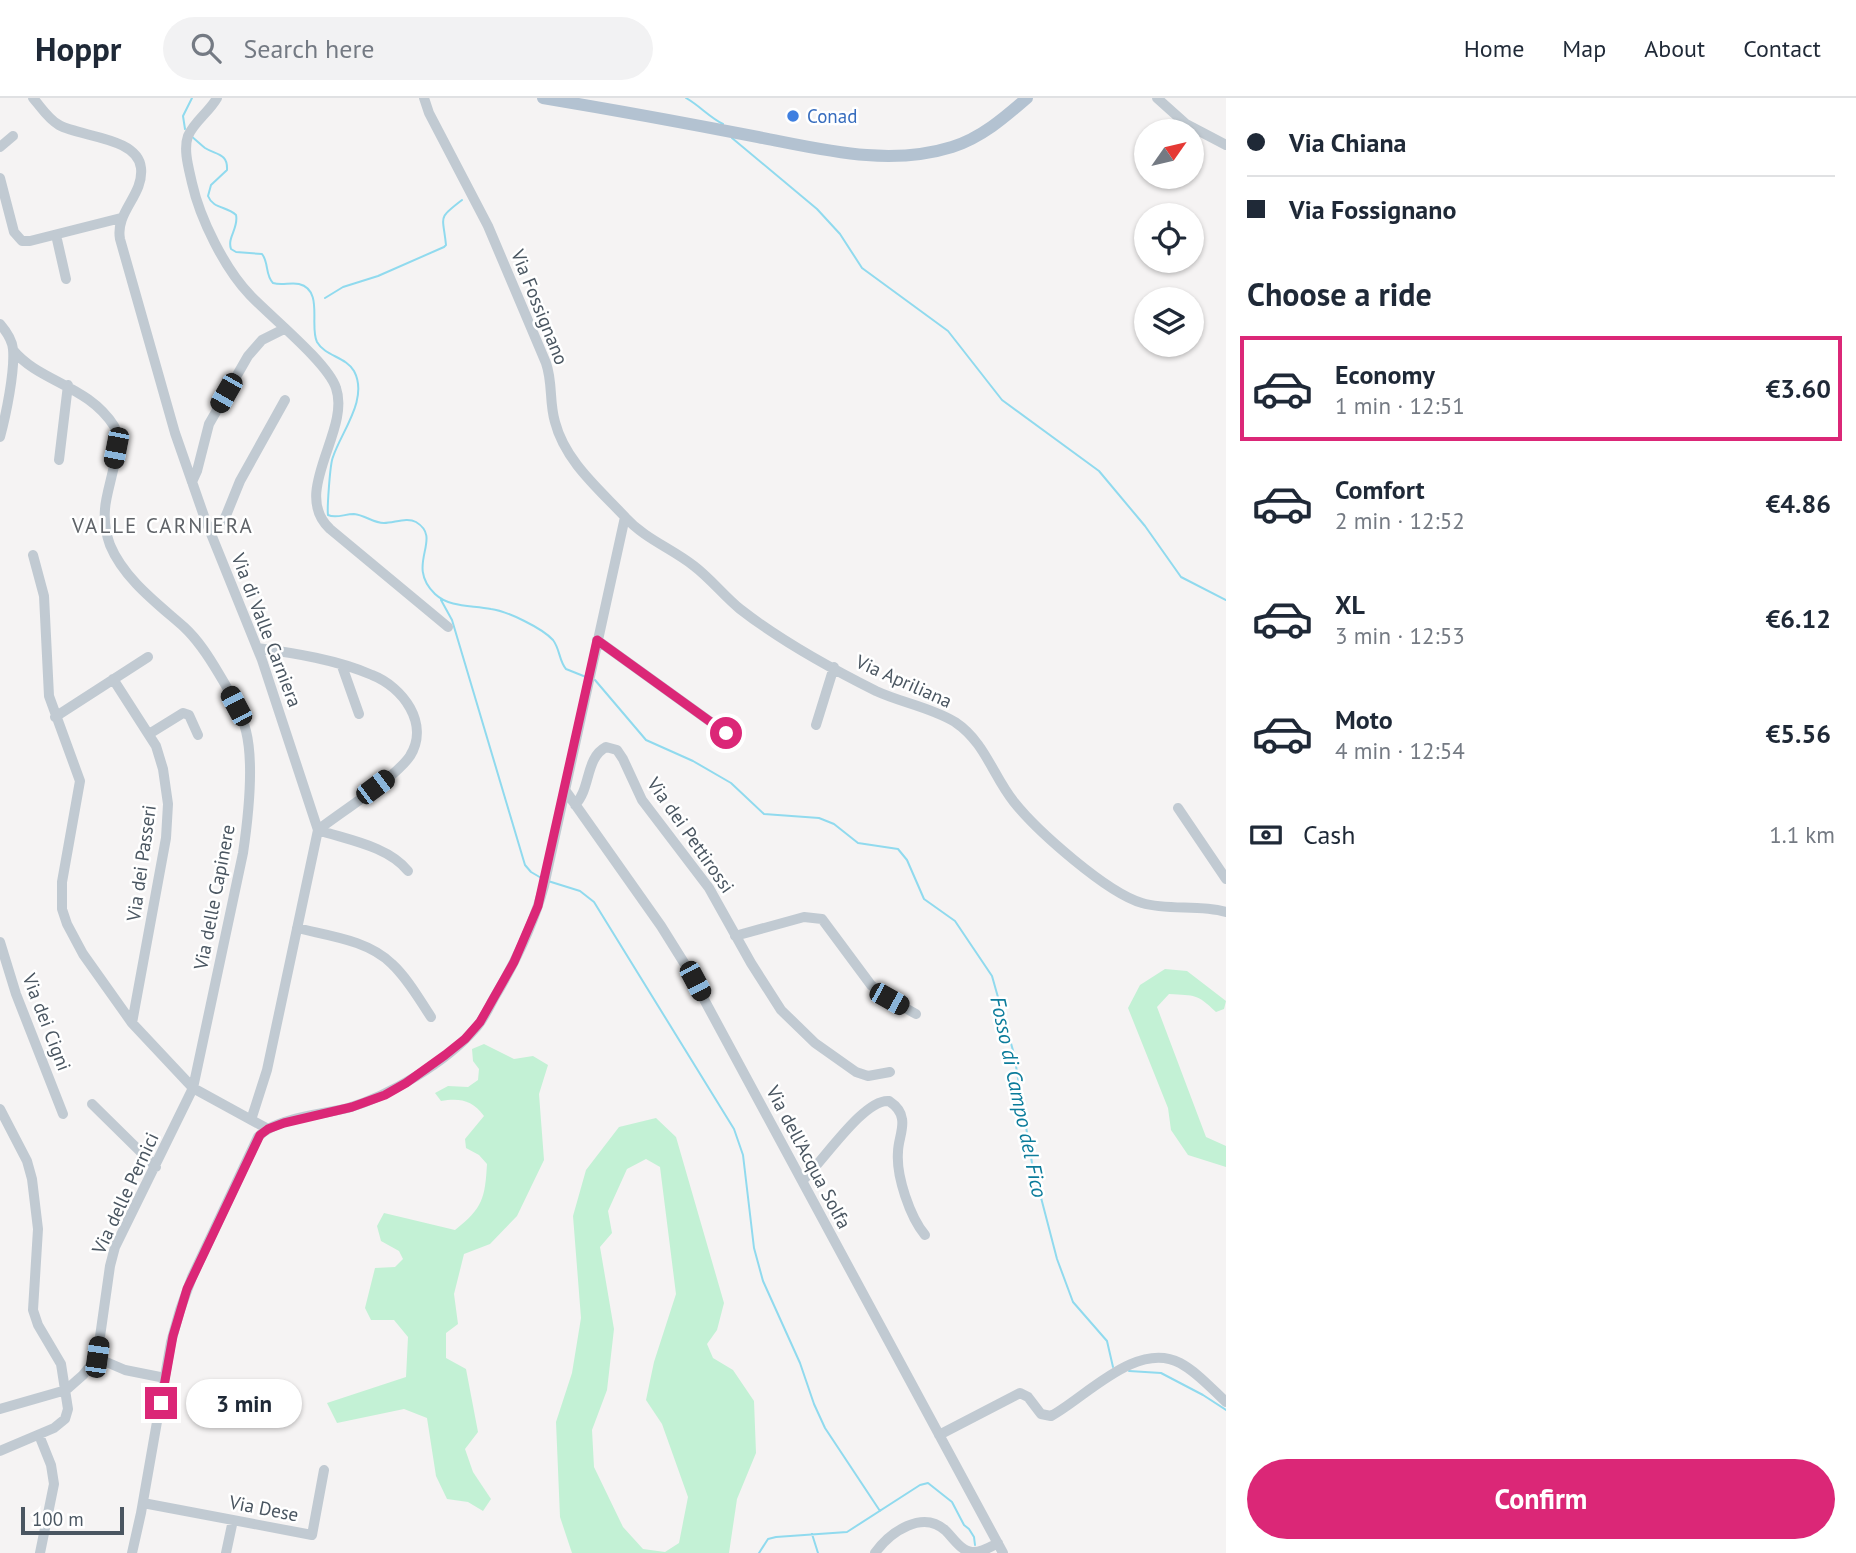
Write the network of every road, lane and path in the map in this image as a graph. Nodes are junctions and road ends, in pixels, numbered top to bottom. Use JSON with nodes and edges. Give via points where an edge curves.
{"nodes":[{"id":1,"x":33,"y":98,"type":"edge"},
{"id":2,"x":217,"y":98,"type":"edge"},
{"id":3,"x":424,"y":98,"type":"edge"},
{"id":4,"x":543,"y":98,"type":"edge"},
{"id":5,"x":1027,"y":98,"type":"edge"},
{"id":6,"x":1157,"y":98,"type":"edge"},
{"id":7,"x":13,"y":136,"type":"dead end"},
{"id":8,"x":1226,"y":145,"type":"edge"},
{"id":9,"x":0,"y":147,"type":"edge"},
{"id":10,"x":0,"y":178,"type":"edge"},
{"id":11,"x":121,"y":218,"type":"junction"},
{"id":12,"x":56,"y":235,"type":"junction"},
{"id":13,"x":66,"y":279,"type":"dead end"},
{"id":14,"x":0,"y":324,"type":"edge"},
{"id":15,"x":284,"y":329,"type":"junction"},
{"id":16,"x":4,"y":336,"type":"edge"},
{"id":17,"x":13,"y":350,"type":"junction"},
{"id":18,"x":68,"y":385,"type":"junction"},
{"id":19,"x":285,"y":400,"type":"dead end"},
{"id":20,"x":4,"y":404,"type":"edge"},
{"id":21,"x":0,"y":437,"type":"edge"},
{"id":22,"x":59,"y":460,"type":"dead end"},
{"id":23,"x":192,"y":482,"type":"junction"},
{"id":24,"x":625,"y":517,"type":"junction"},
{"id":25,"x":210,"y":530,"type":"junction"},
{"id":26,"x":33,"y":555,"type":"dead end"},
{"id":27,"x":448,"y":627,"type":"dead end"},
{"id":28,"x":597,"y":640,"type":"junction"},
{"id":29,"x":257,"y":648,"type":"junction"},
{"id":30,"x":148,"y":657,"type":"dead end"},
{"id":31,"x":342,"y":666,"type":"junction"},
{"id":32,"x":834,"y":667,"type":"junction"},
{"id":33,"x":113,"y":679,"type":"junction"},
{"id":34,"x":359,"y":714,"type":"dead end"},
{"id":35,"x":55,"y":717,"type":"junction"},
{"id":36,"x":817,"y":725,"type":"dead end"},
{"id":37,"x":726,"y":733,"type":"dead end"},
{"id":38,"x":149,"y":734,"type":"junction"},
{"id":39,"x":198,"y":735,"type":"dead end"},
{"id":40,"x":565,"y":790,"type":"junction"},
{"id":41,"x":575,"y":805,"type":"junction"},
{"id":42,"x":1178,"y":808,"type":"dead end"},
{"id":43,"x":318,"y":830,"type":"junction"},
{"id":44,"x":408,"y":871,"type":"dead end"},
{"id":45,"x":1226,"y":879,"type":"edge"},
{"id":46,"x":1225,"y":910,"type":"edge"},
{"id":47,"x":297,"y":928,"type":"junction"},
{"id":48,"x":735,"y":936,"type":"junction"},
{"id":49,"x":0,"y":942,"type":"edge"},
{"id":50,"x":916,"y":1014,"type":"dead end"},
{"id":51,"x":431,"y":1017,"type":"dead end"},
{"id":52,"x":132,"y":1023,"type":"junction"},
{"id":53,"x":890,"y":1072,"type":"dead end"},
{"id":54,"x":193,"y":1088,"type":"junction"},
{"id":55,"x":92,"y":1104,"type":"dead end"},
{"id":56,"x":0,"y":1109,"type":"edge"},
{"id":57,"x":63,"y":1114,"type":"dead end"},
{"id":58,"x":251,"y":1120,"type":"junction"},
{"id":59,"x":268,"y":1129,"type":"junction"},
{"id":60,"x":156,"y":1167,"type":"junction"},
{"id":61,"x":802,"y":1181,"type":"junction"},
{"id":62,"x":925,"y":1235,"type":"dead end"},
{"id":63,"x":97,"y":1357,"type":"junction"},
{"id":64,"x":165,"y":1378,"type":"junction"},
{"id":65,"x":66,"y":1390,"type":"junction"},
{"id":66,"x":1226,"y":1402,"type":"edge"},
{"id":67,"x":0,"y":1409,"type":"edge"},
{"id":68,"x":39,"y":1435,"type":"junction"},
{"id":69,"x":939,"y":1435,"type":"junction"},
{"id":70,"x":0,"y":1451,"type":"edge"},
{"id":71,"x":324,"y":1470,"type":"dead end"},
{"id":72,"x":143,"y":1503,"type":"junction"},
{"id":73,"x":233,"y":1520,"type":"junction"},
{"id":74,"x":998,"y":1543,"type":"junction"},
{"id":75,"x":40,"y":1553,"type":"edge"},
{"id":76,"x":132,"y":1553,"type":"edge"},
{"id":77,"x":226,"y":1553,"type":"edge"},
{"id":78,"x":875,"y":1553,"type":"edge"},
{"id":79,"x":1003,"y":1553,"type":"edge"}],
"edges":[{"from":1,"to":11,"type":"street","via":[[58,124],[109,140],[137,157],[140,180]]},
{"from":2,"to":15,"type":"street","via":[[186,143],[197,201],[245,290]]},
{"from":3,"to":24,"type":"street","name":"Via Fossignano","via":[[488,226],[547,366],[553,417],[562,442],[584,474]]},
{"from":4,"to":5,"type":"main road","via":[[841,153],[908,155],[971,140]]},
{"from":6,"to":8,"type":"street","via":[[1183,122]]},
{"from":7,"to":9,"type":"street"},
{"from":10,"to":12,"type":"street","via":[[19,240]]},
{"from":11,"to":12,"type":"street"},
{"from":11,"to":23,"type":"street","name":"Via di Valle Carniera","via":[[120,239],[164,401]]},
{"from":12,"to":13,"type":"street"},
{"from":14,"to":16,"type":"street"},
{"from":15,"to":23,"type":"street","via":[[262,340],[248,356],[211,420]]},
{"from":15,"to":27,"type":"street","via":[[328,373],[338,393],[319,482],[320,518]]},
{"from":16,"to":17,"type":"street"},
{"from":17,"to":18,"type":"street","name":"Via delle Capinere","via":[[26,363]]},
{"from":17,"to":20,"type":"street"},
{"from":18,"to":22,"type":"street"},
{"from":18,"to":54,"type":"street","name":"Via delle Capinere","via":[[91,401],[116,431],[104,510],[113,552],[137,583],[202,647],[239,710],[247,735],[243,853]]},
{"from":19,"to":25,"type":"street","via":[[224,520]]},
{"from":20,"to":21,"type":"street"},
{"from":23,"to":25,"type":"street","name":"Via di Valle Carniera"},
{"from":24,"to":28,"type":"street"},
{"from":24,"to":32,"type":"street","name":"Via Apriliana","via":[[650,540],[695,566],[755,621]]},
{"from":25,"to":29,"type":"street","name":"Via di Valle Carniera"},
{"from":26,"to":35,"type":"street","via":[[44,592],[48,687]]},
{"from":28,"to":37,"type":"street"},
{"from":28,"to":40,"type":"street"},
{"from":29,"to":31,"type":"street"},
{"from":29,"to":43,"type":"street","name":"Via di Valle Carniera"},
{"from":30,"to":33,"type":"street"},
{"from":31,"to":34,"type":"street"},
{"from":31,"to":43,"type":"street","via":[[378,677],[404,700],[415,717],[417,740],[397,769]]},
{"from":32,"to":36,"type":"street"},
{"from":32,"to":46,"type":"street","name":"Via Apriliana","via":[[878,692],[961,727],[982,749],[1021,810],[1121,893],[1153,905]]},
{"from":33,"to":35,"type":"street"},
{"from":33,"to":38,"type":"street","name":"Via dei Passeri"},
{"from":35,"to":52,"type":"street","via":[[80,783],[63,876],[63,912],[83,954]]},
{"from":38,"to":39,"type":"street","via":[[184,713]]},
{"from":38,"to":52,"type":"street","name":"Via dei Passeri","via":[[165,780],[167,826]]},
{"from":40,"to":41,"type":"street","name":"Via dell'Acqua Solfa"},
{"from":40,"to":59,"type":"street","via":[[534,919],[480,1022],[465,1039],[385,1095]]},
{"from":41,"to":48,"type":"street","name":"Via dei Pettirossi","via":[[584,794],[599,751],[606,747],[617,750],[642,800],[707,885]]},
{"from":41,"to":61,"type":"street","name":"Via dell'Acqua Solfa","via":[[682,958]]},
{"from":42,"to":45,"type":"street"},
{"from":43,"to":44,"type":"street","via":[[383,852]]},
{"from":43,"to":47,"type":"street"},
{"from":47,"to":51,"type":"street","via":[[361,944],[382,955],[404,977]]},
{"from":47,"to":58,"type":"street","via":[[267,1070]]},
{"from":48,"to":50,"type":"street","via":[[804,917],[822,919],[868,982]]},
{"from":48,"to":53,"type":"street","name":"Via dei Pettirossi","via":[[773,1000],[808,1037],[859,1074]]},
{"from":49,"to":57,"type":"street","name":"Via dei Cigni"},
{"from":52,"to":54,"type":"street"},
{"from":54,"to":58,"type":"street"},
{"from":54,"to":60,"type":"street","name":"Via delle Pernici"},
{"from":55,"to":60,"type":"street"},
{"from":56,"to":65,"type":"street","via":[[31,1174],[38,1229],[34,1313],[61,1364]]},
{"from":58,"to":59,"type":"street"},
{"from":59,"to":64,"type":"street","via":[[256,1140],[187,1289]]},
{"from":60,"to":63,"type":"street","name":"Via delle Pernici","via":[[112,1257]]},
{"from":61,"to":62,"type":"street","via":[[862,1114],[877,1102],[889,1101],[902,1119],[900,1175]]},
{"from":61,"to":69,"type":"street","name":"Via dell'Acqua Solfa"},
{"from":63,"to":64,"type":"street","via":[[125,1370]]},
{"from":63,"to":65,"type":"street"},
{"from":64,"to":72,"type":"street"},
{"from":65,"to":67,"type":"street"},
{"from":65,"to":68,"type":"street","via":[[65,1419]]},
{"from":66,"to":69,"type":"street","via":[[1180,1363],[1151,1358],[1112,1374],[1051,1416],[1041,1414],[1020,1393]]},
{"from":68,"to":70,"type":"street"},
{"from":68,"to":75,"type":"street","via":[[54,1484]]},
{"from":69,"to":74,"type":"street","name":"Via dell'Acqua Solfa"},
{"from":71,"to":73,"type":"street","name":"Via Dese","via":[[312,1535]]},
{"from":72,"to":73,"type":"street","name":"Via Dese"},
{"from":72,"to":76,"type":"street"},
{"from":73,"to":77,"type":"street"},
{"from":74,"to":78,"type":"street","via":[[970,1552],[942,1527],[922,1522],[895,1534]]},
{"from":74,"to":79,"type":"street","name":"Via dell'Acqua Solfa"}]}
